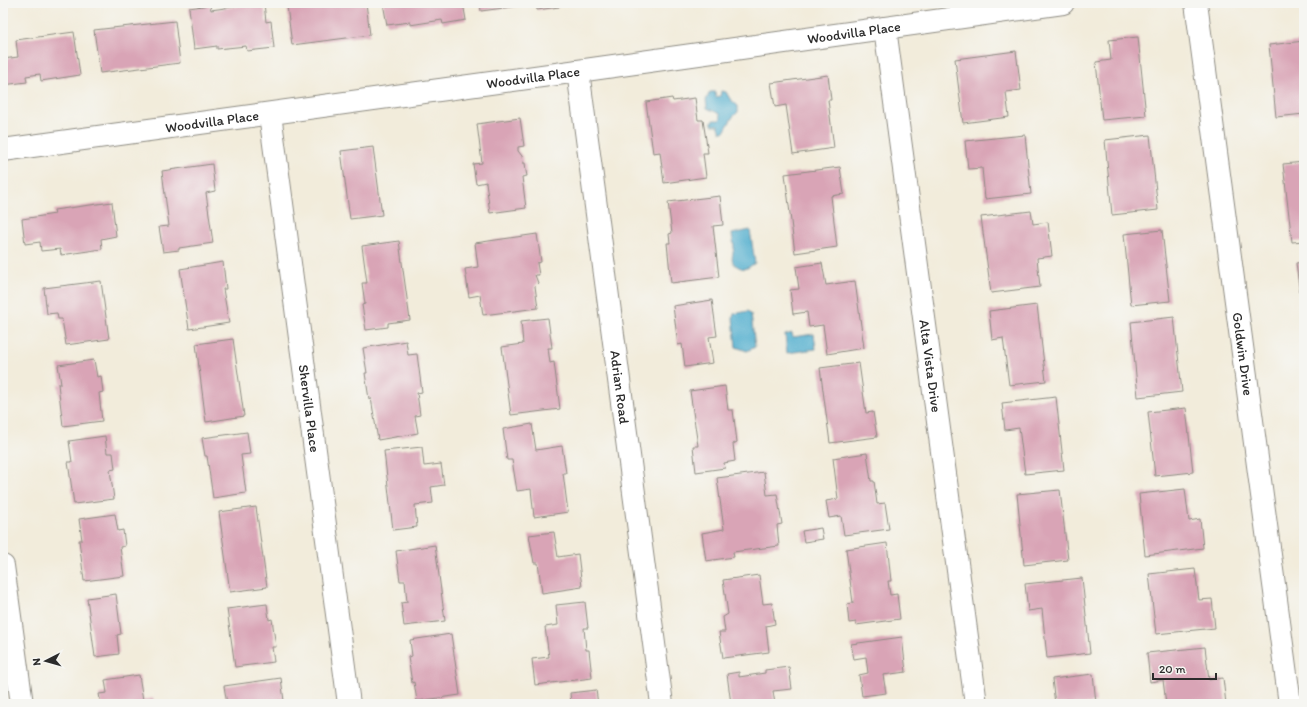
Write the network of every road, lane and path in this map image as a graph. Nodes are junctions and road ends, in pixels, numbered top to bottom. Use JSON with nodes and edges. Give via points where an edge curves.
{"nodes":[{"id":1,"x":1063,"y":3,"type":"edge"},
{"id":2,"x":1196,"y":3,"type":"edge"},
{"id":3,"x":885,"y":28,"type":"junction"},
{"id":4,"x":578,"y":71,"type":"junction"},
{"id":5,"x":270,"y":114,"type":"junction"},
{"id":6,"x":3,"y":150,"type":"edge"},
{"id":7,"x":3,"y":566,"type":"edge"},
{"id":8,"x":22,"y":704,"type":"edge"},
{"id":9,"x":349,"y":704,"type":"edge"},
{"id":10,"x":662,"y":704,"type":"edge"},
{"id":11,"x":976,"y":704,"type":"edge"},
{"id":12,"x":1290,"y":704,"type":"edge"}],
"edges":[{"from":1,"to":3,"type":"street","name":"Woodvilla Place"},
{"from":2,"to":12,"type":"street","name":"Goldwin Drive"},
{"from":3,"to":4,"type":"street","name":"Woodvilla Place"},
{"from":3,"to":11,"type":"street","name":"Alta Vista Drive"},
{"from":4,"to":5,"type":"street","name":"Woodvilla Place"},
{"from":4,"to":10,"type":"street","name":"Adrian Road"},
{"from":5,"to":6,"type":"street","name":"Woodvilla Place"},
{"from":5,"to":9,"type":"street","name":"Shervilla Place"},
{"from":7,"to":8,"type":"street"}]}
